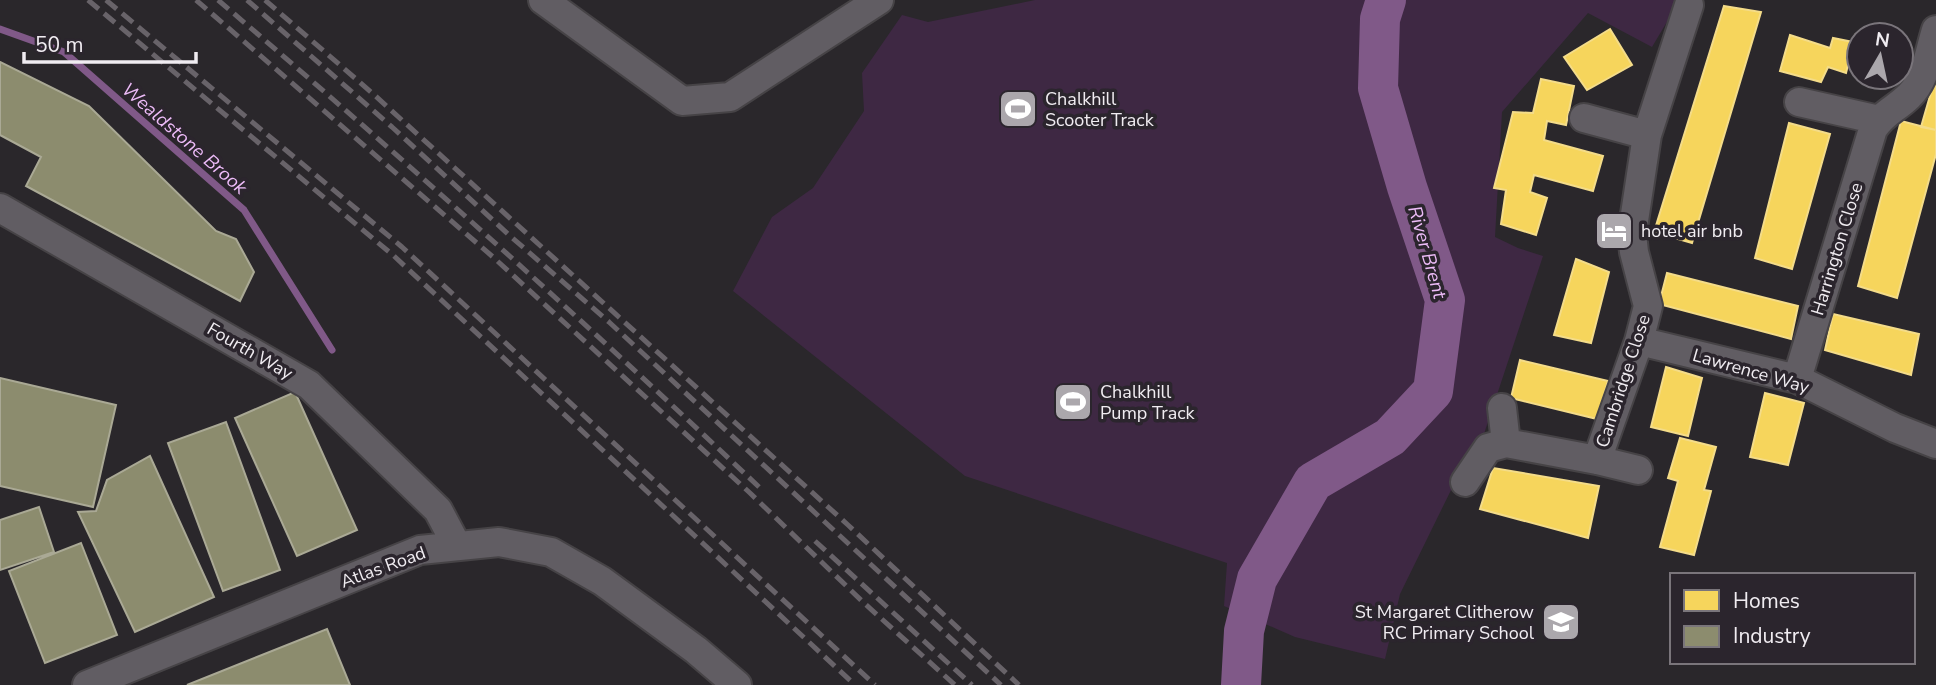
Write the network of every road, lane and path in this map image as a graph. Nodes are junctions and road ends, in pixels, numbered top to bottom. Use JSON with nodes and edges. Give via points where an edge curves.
{"nodes":[{"id":1,"x":543,"y":0,"type":"edge"},
{"id":2,"x":879,"y":0,"type":"edge"},
{"id":3,"x":1689,"y":5,"type":"dead end"},
{"id":4,"x":1936,"y":30,"type":"edge"},
{"id":5,"x":1799,"y":102,"type":"dead end"},
{"id":6,"x":1584,"y":118,"type":"dead end"},
{"id":7,"x":1879,"y":120,"type":"junction"},
{"id":8,"x":1647,"y":135,"type":"junction"},
{"id":9,"x":0,"y":208,"type":"edge"},
{"id":10,"x":1639,"y":341,"type":"junction"},
{"id":11,"x":1797,"y":380,"type":"junction"},
{"id":12,"x":1502,"y":408,"type":"dead end"},
{"id":13,"x":1506,"y":443,"type":"junction"},
{"id":14,"x":1936,"y":444,"type":"edge"},
{"id":15,"x":1597,"y":460,"type":"junction"},
{"id":16,"x":1638,"y":470,"type":"dead end"},
{"id":17,"x":1465,"y":482,"type":"dead end"},
{"id":18,"x":457,"y":546,"type":"junction"},
{"id":19,"x":87,"y":685,"type":"edge"},
{"id":20,"x":737,"y":685,"type":"edge"}],
"edges":[{"from":1,"to":2,"type":"street","via":[[682,101],[730,97]]},
{"from":3,"to":8,"type":"street","name":"Cambridge Close"},
{"from":4,"to":7,"type":"street","name":"Harrington Close","via":[[1920,84]]},
{"from":5,"to":7,"type":"street"},
{"from":6,"to":8,"type":"street"},
{"from":7,"to":11,"type":"street","name":"Harrington Close"},
{"from":8,"to":10,"type":"street","name":"Cambridge Close","via":[[1632,234],[1648,306]]},
{"from":9,"to":18,"type":"street","name":"Fourth Way","via":[[309,385],[438,510]]},
{"from":10,"to":11,"type":"street","name":"Lawrence Way"},
{"from":10,"to":15,"type":"street","name":"Cambridge Close"},
{"from":11,"to":14,"type":"street","name":"Lawrence Way"},
{"from":12,"to":13,"type":"street"},
{"from":13,"to":15,"type":"street","name":"Cambridge Close"},
{"from":13,"to":17,"type":"street","via":[[1488,448]]},
{"from":15,"to":16,"type":"street"},
{"from":18,"to":19,"type":"street","name":"Atlas Road","via":[[420,550]]},
{"from":18,"to":20,"type":"street","name":"Atlas Road","via":[[499,542],[551,552],[603,581]]}]}
